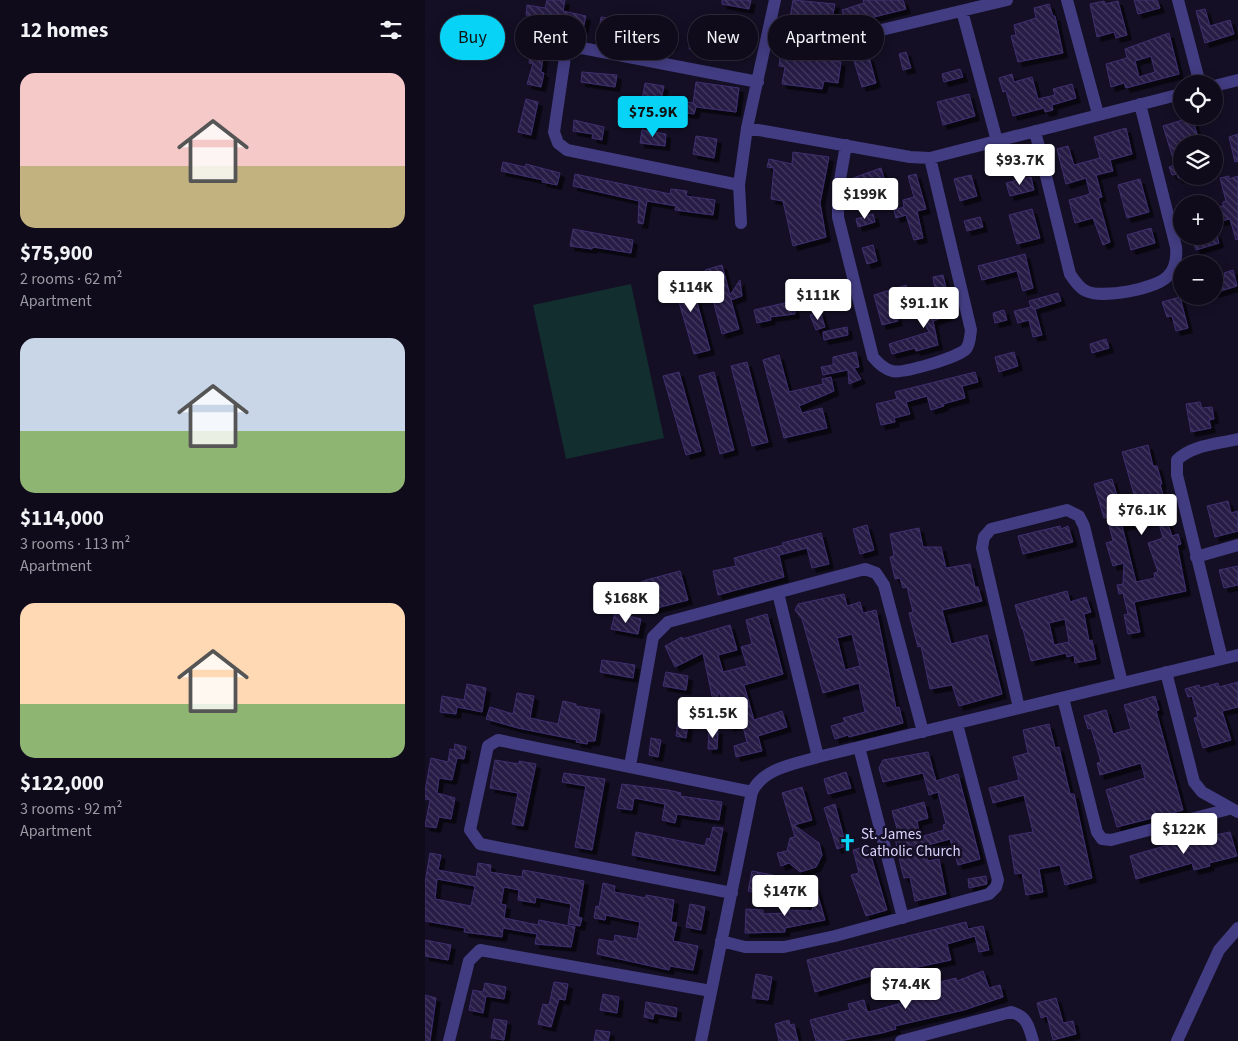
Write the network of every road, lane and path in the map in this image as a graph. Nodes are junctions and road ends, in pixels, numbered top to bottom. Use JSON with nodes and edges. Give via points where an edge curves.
{"nodes":[{"id":1,"x":775,"y":0,"type":"edge"},
{"id":2,"x":1007,"y":0,"type":"edge"},
{"id":3,"x":1067,"y":0,"type":"edge"},
{"id":4,"x":1178,"y":0,"type":"edge"},
{"id":5,"x":963,"y":11,"type":"junction"},
{"id":6,"x":772,"y":15,"type":"edge"},
{"id":7,"x":884,"y":30,"type":"edge"},
{"id":8,"x":768,"y":36,"type":"edge"},
{"id":9,"x":1198,"y":75,"type":"edge"},
{"id":10,"x":1238,"y":80,"type":"edge"},
{"id":11,"x":758,"y":82,"type":"junction"},
{"id":12,"x":1223,"y":84,"type":"edge"},
{"id":13,"x":1173,"y":96,"type":"edge"},
{"id":14,"x":1140,"y":104,"type":"junction"},
{"id":15,"x":1099,"y":114,"type":"junction"},
{"id":16,"x":747,"y":128,"type":"junction"},
{"id":17,"x":1035,"y":131,"type":"junction"},
{"id":18,"x":997,"y":141,"type":"junction"},
{"id":19,"x":846,"y":146,"type":"junction"},
{"id":20,"x":929,"y":158,"type":"junction"},
{"id":21,"x":739,"y":185,"type":"junction"},
{"id":22,"x":741,"y":223,"type":"dead end"},
{"id":23,"x":1238,"y":439,"type":"edge"},
{"id":24,"x":1238,"y":545,"type":"edge"},
{"id":25,"x":1197,"y":557,"type":"junction"},
{"id":26,"x":778,"y":593,"type":"junction"},
{"id":27,"x":1238,"y":655,"type":"edge"},
{"id":28,"x":1222,"y":659,"type":"junction"},
{"id":29,"x":1166,"y":672,"type":"junction"},
{"id":30,"x":1122,"y":683,"type":"junction"},
{"id":31,"x":1063,"y":698,"type":"junction"},
{"id":32,"x":1019,"y":708,"type":"junction"},
{"id":33,"x":957,"y":724,"type":"junction"},
{"id":34,"x":923,"y":732,"type":"junction"},
{"id":35,"x":859,"y":747,"type":"junction"},
{"id":36,"x":818,"y":757,"type":"junction"},
{"id":37,"x":630,"y":766,"type":"junction"},
{"id":38,"x":753,"y":792,"type":"junction"},
{"id":39,"x":1233,"y":810,"type":"edge"},
{"id":40,"x":731,"y":893,"type":"junction"},
{"id":41,"x":903,"y":918,"type":"junction"},
{"id":42,"x":1238,"y":928,"type":"edge"},
{"id":43,"x":721,"y":941,"type":"junction"},
{"id":44,"x":711,"y":991,"type":"junction"},
{"id":45,"x":922,"y":1038,"type":"edge"},
{"id":46,"x":449,"y":1041,"type":"edge"},
{"id":47,"x":701,"y":1041,"type":"edge"},
{"id":48,"x":901,"y":1041,"type":"edge"},
{"id":49,"x":1033,"y":1041,"type":"edge"},
{"id":50,"x":1177,"y":1041,"type":"edge"}],
"edges":[{"from":1,"to":6,"type":"street"},
{"from":2,"to":5,"type":"street"},
{"from":3,"to":15,"type":"street"},
{"from":4,"to":9,"type":"street"},
{"from":5,"to":7,"type":"street"},
{"from":5,"to":18,"type":"street"},
{"from":8,"to":11,"type":"street"},
{"from":10,"to":12,"type":"street"},
{"from":11,"to":16,"type":"street"},
{"from":11,"to":21,"type":"street","via":[[582,48],[565,57],[553,132],[558,143],[567,150]]},
{"from":13,"to":14,"type":"street"},
{"from":14,"to":15,"type":"street"},
{"from":14,"to":17,"type":"street","via":[[1176,247],[1174,268],[1161,282],[1099,296],[1083,290],[1076,282],[1070,274]]},
{"from":15,"to":17,"type":"street"},
{"from":16,"to":19,"type":"street"},
{"from":16,"to":21,"type":"street"},
{"from":17,"to":18,"type":"street"},
{"from":18,"to":20,"type":"street"},
{"from":19,"to":20,"type":"street"},
{"from":19,"to":20,"type":"street","via":[[838,191],[838,217],[873,357],[892,371],[906,371],[963,352],[970,341],[971,330]]},
{"from":21,"to":22,"type":"street"},
{"from":23,"to":25,"type":"street","via":[[1184,453],[1177,460],[1177,474]]},
{"from":24,"to":25,"type":"street"},
{"from":25,"to":28,"type":"street"},
{"from":26,"to":34,"type":"street","via":[[865,569],[876,573],[884,585]]},
{"from":26,"to":36,"type":"street"},
{"from":26,"to":37,"type":"street","via":[[668,622],[660,628],[653,637]]},
{"from":27,"to":28,"type":"street"},
{"from":28,"to":29,"type":"street"},
{"from":29,"to":30,"type":"street"},
{"from":29,"to":39,"type":"street","via":[[1194,782],[1202,792]]},
{"from":30,"to":31,"type":"street"},
{"from":30,"to":32,"type":"street","via":[[1079,516],[1067,510],[1001,526],[991,529],[984,537],[982,548]]},
{"from":31,"to":32,"type":"street"},
{"from":31,"to":39,"type":"street","via":[[1097,832],[1102,839],[1111,840]]},
{"from":32,"to":33,"type":"street"},
{"from":33,"to":34,"type":"street"},
{"from":33,"to":41,"type":"street","via":[[998,880],[989,894]]},
{"from":34,"to":35,"type":"street"},
{"from":35,"to":36,"type":"street"},
{"from":35,"to":41,"type":"street"},
{"from":36,"to":38,"type":"street","via":[[768,773]]},
{"from":37,"to":38,"type":"street"},
{"from":37,"to":40,"type":"street","via":[[497,740],[488,746],[470,830],[481,844]]},
{"from":38,"to":40,"type":"street"},
{"from":40,"to":43,"type":"street"},
{"from":41,"to":43,"type":"street","via":[[784,947],[745,947]]},
{"from":42,"to":50,"type":"street","via":[[1219,950]]},
{"from":43,"to":44,"type":"street"},
{"from":44,"to":46,"type":"street","via":[[480,950],[469,960]]},
{"from":44,"to":47,"type":"street"},
{"from":45,"to":48,"type":"street"},
{"from":45,"to":49,"type":"street","via":[[1011,1012],[1021,1014],[1029,1024]]}]}
